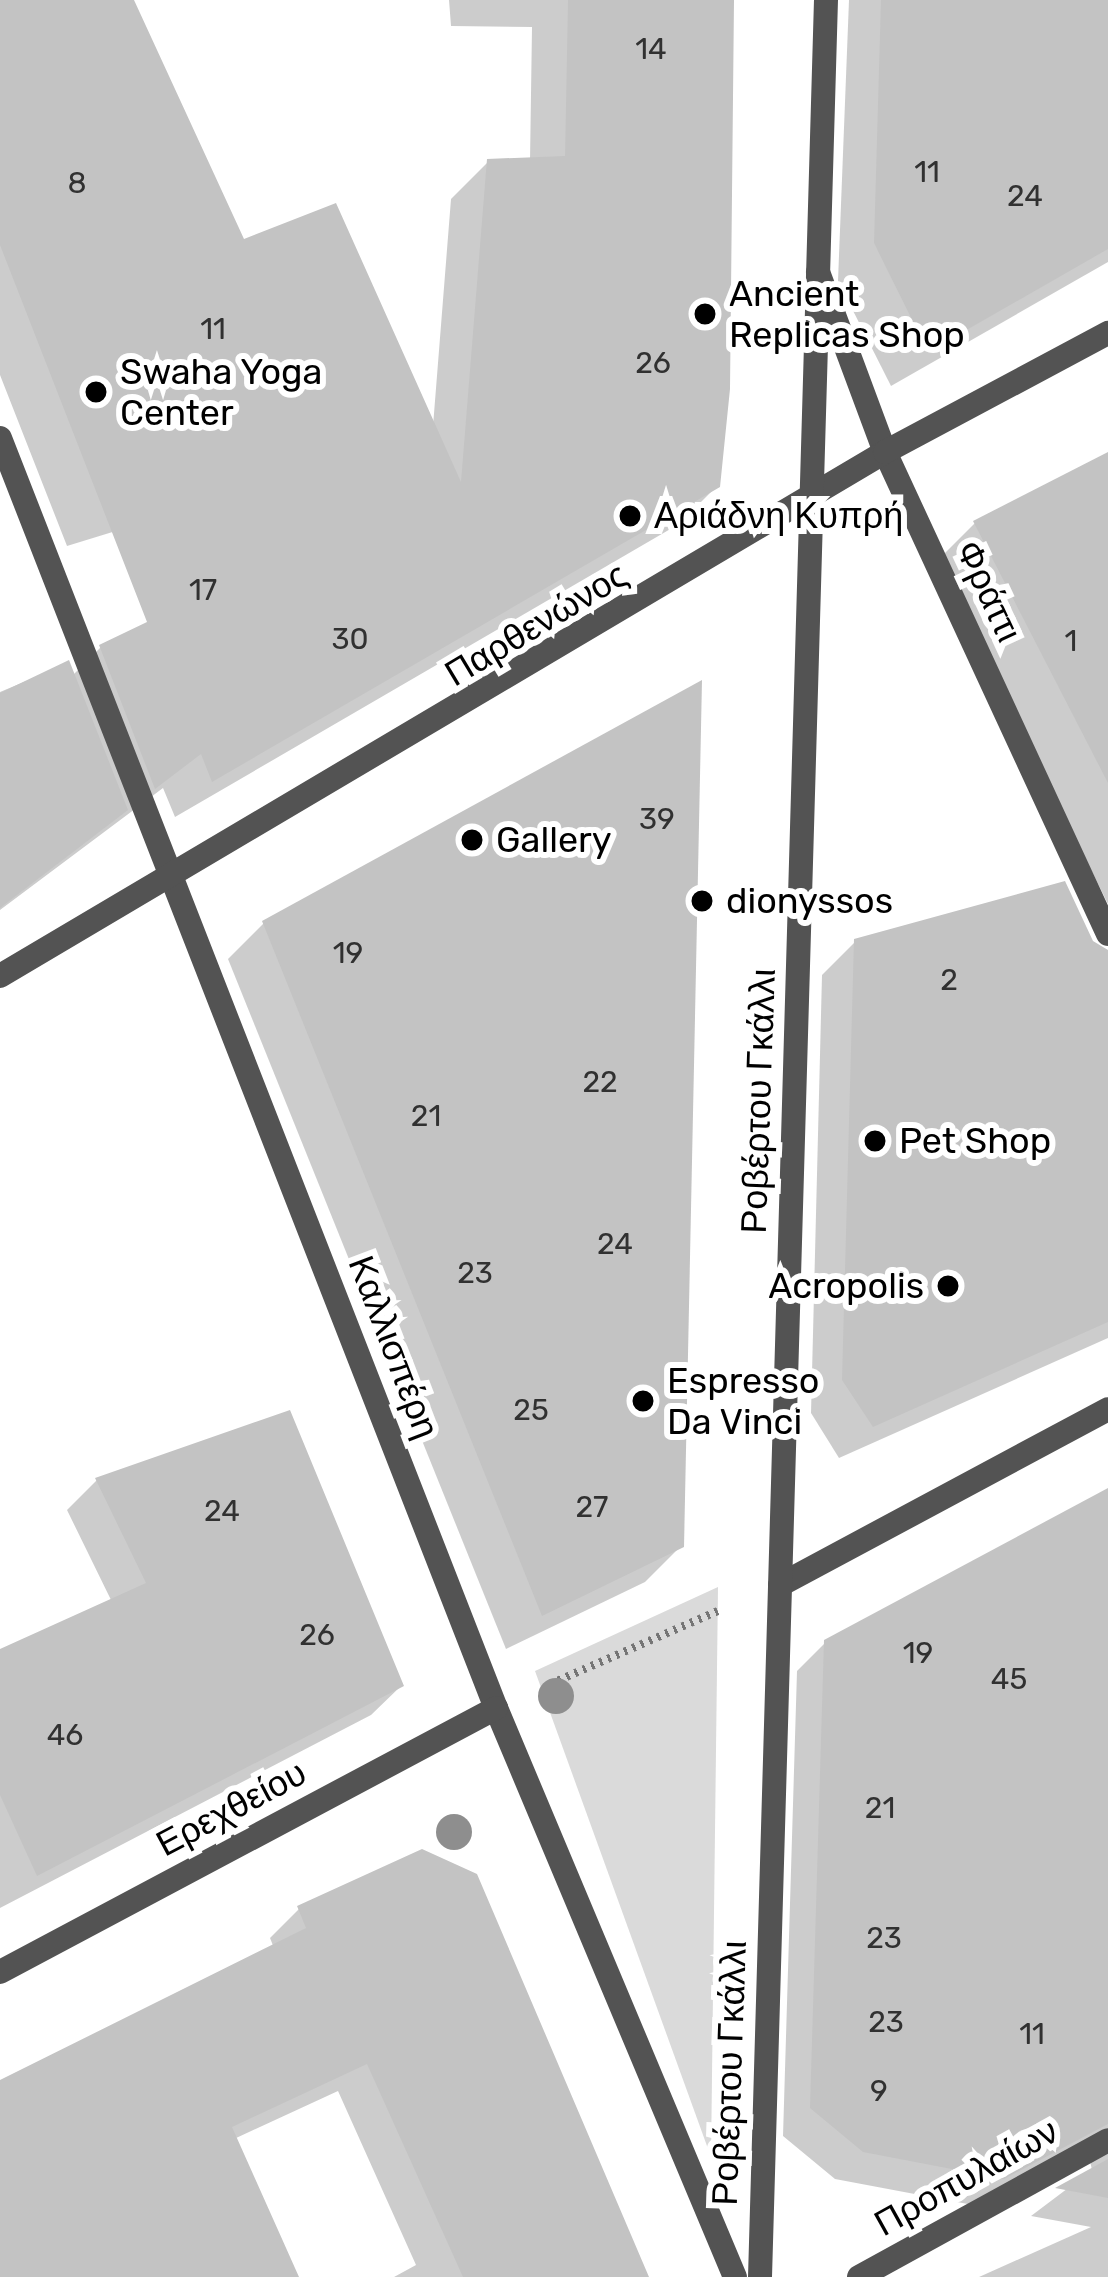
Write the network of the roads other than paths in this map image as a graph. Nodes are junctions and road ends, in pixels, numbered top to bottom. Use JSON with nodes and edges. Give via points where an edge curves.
{"nodes":[{"id":1,"x":826,"y":0,"type":"edge"},
{"id":2,"x":818,"y":272,"type":"junction"},
{"id":3,"x":1108,"y":333,"type":"edge"},
{"id":4,"x":0,"y":438,"type":"edge"},
{"id":5,"x":885,"y":452,"type":"junction"},
{"id":6,"x":811,"y":502,"type":"junction"},
{"id":7,"x":172,"y":881,"type":"junction"},
{"id":8,"x":1108,"y":934,"type":"edge"},
{"id":9,"x":0,"y":976,"type":"edge"},
{"id":10,"x":1108,"y":1408,"type":"edge"},
{"id":11,"x":780,"y":1585,"type":"junction"},
{"id":12,"x":496,"y":1708,"type":"junction"},
{"id":13,"x":0,"y":1972,"type":"edge"},
{"id":14,"x":1108,"y":2140,"type":"edge"},
{"id":15,"x":735,"y":2277,"type":"edge"},
{"id":16,"x":760,"y":2277,"type":"edge"},
{"id":17,"x":859,"y":2277,"type":"edge"}],
"edges":[{"from":1,"to":2,"type":"street","name":"Ροβέρτου Γκάλλι"},
{"from":2,"to":5,"type":"street","name":"Φράττι"},
{"from":2,"to":6,"type":"street","name":"Ροβέρτου Γκάλλι"},
{"from":3,"to":5,"type":"street","name":"Παρθενώνος"},
{"from":4,"to":7,"type":"street","name":"Καλλισπέρη"},
{"from":5,"to":6,"type":"street","name":"Παρθενώνος"},
{"from":5,"to":8,"type":"street","name":"Φράττι"},
{"from":6,"to":7,"type":"street","name":"Παρθενώνος"},
{"from":6,"to":11,"type":"street","name":"Ροβέρτου Γκάλλι"},
{"from":7,"to":9,"type":"street","name":"Παρθενώνος"},
{"from":7,"to":12,"type":"street","name":"Καλλισπέρη"},
{"from":10,"to":11,"type":"street"},
{"from":11,"to":16,"type":"street","name":"Ροβέρτου Γκάλλι"},
{"from":12,"to":13,"type":"street","name":"Ερεχθείου"},
{"from":12,"to":15,"type":"street","name":"Καλλισπέρη"},
{"from":14,"to":17,"type":"street","name":"Προπυλαίων"}]}
